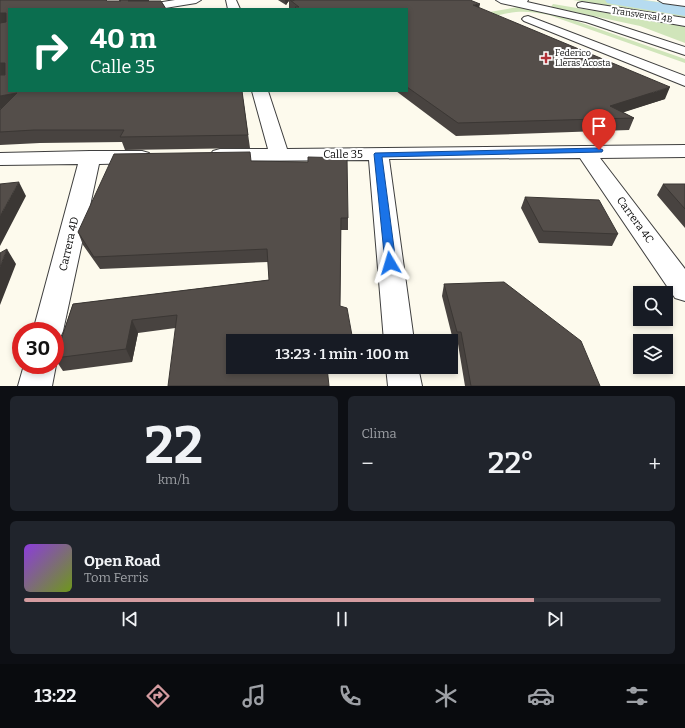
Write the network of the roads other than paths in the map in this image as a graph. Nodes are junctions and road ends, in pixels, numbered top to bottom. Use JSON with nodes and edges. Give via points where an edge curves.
{"nodes":[{"id":1,"x":196,"y":0,"type":"edge"},
{"id":2,"x":501,"y":0,"type":"edge"},
{"id":3,"x":551,"y":0,"type":"edge"},
{"id":4,"x":664,"y":0,"type":"edge"},
{"id":5,"x":522,"y":2,"type":"edge"},
{"id":6,"x":685,"y":3,"type":"edge"},
{"id":7,"x":144,"y":8,"type":"edge"},
{"id":8,"x":685,"y":22,"type":"edge"},
{"id":9,"x":527,"y":26,"type":"edge"},
{"id":10,"x":685,"y":51,"type":"edge"},
{"id":11,"x":685,"y":81,"type":"edge"},
{"id":12,"x":260,"y":92,"type":"edge"},
{"id":13,"x":585,"y":150,"type":"junction"},
{"id":14,"x":685,"y":151,"type":"edge"},
{"id":15,"x":279,"y":154,"type":"junction"},
{"id":16,"x":378,"y":154,"type":"junction"},
{"id":17,"x":161,"y":156,"type":"edge"},
{"id":18,"x":200,"y":156,"type":"edge"},
{"id":19,"x":90,"y":158,"type":"junction"},
{"id":20,"x":0,"y":159,"type":"edge"},
{"id":21,"x":685,"y":290,"type":"edge"},
{"id":22,"x":50,"y":322,"type":"edge"},
{"id":23,"x":398,"y":334,"type":"edge"},
{"id":24,"x":38,"y":374,"type":"edge"},
{"id":25,"x":403,"y":374,"type":"edge"},
{"id":26,"x":35,"y":386,"type":"edge"},
{"id":27,"x":405,"y":386,"type":"edge"}],
"edges":[{"from":1,"to":7,"type":"street"},
{"from":2,"to":5,"type":"street"},
{"from":3,"to":8,"type":"street","name":"Transversal 4B"},
{"from":4,"to":6,"type":"street","name":"Transversal 4B"},
{"from":5,"to":10,"type":"street","via":[[589,19]]},
{"from":9,"to":11,"type":"street","via":[[546,27]]},
{"from":12,"to":15,"type":"street"},
{"from":13,"to":14,"type":"street","name":"Calle 35"},
{"from":13,"to":16,"type":"street","name":"Calle 35"},
{"from":13,"to":21,"type":"street","name":"Carrera 4C"},
{"from":15,"to":16,"type":"street","name":"Calle 35"},
{"from":15,"to":18,"type":"street","name":"Calle 35"},
{"from":16,"to":23,"type":"street"},
{"from":17,"to":19,"type":"street"},
{"from":19,"to":20,"type":"street"},
{"from":19,"to":22,"type":"street","name":"Carrera 4D"},
{"from":24,"to":26,"type":"street"},
{"from":25,"to":27,"type":"street"}]}
